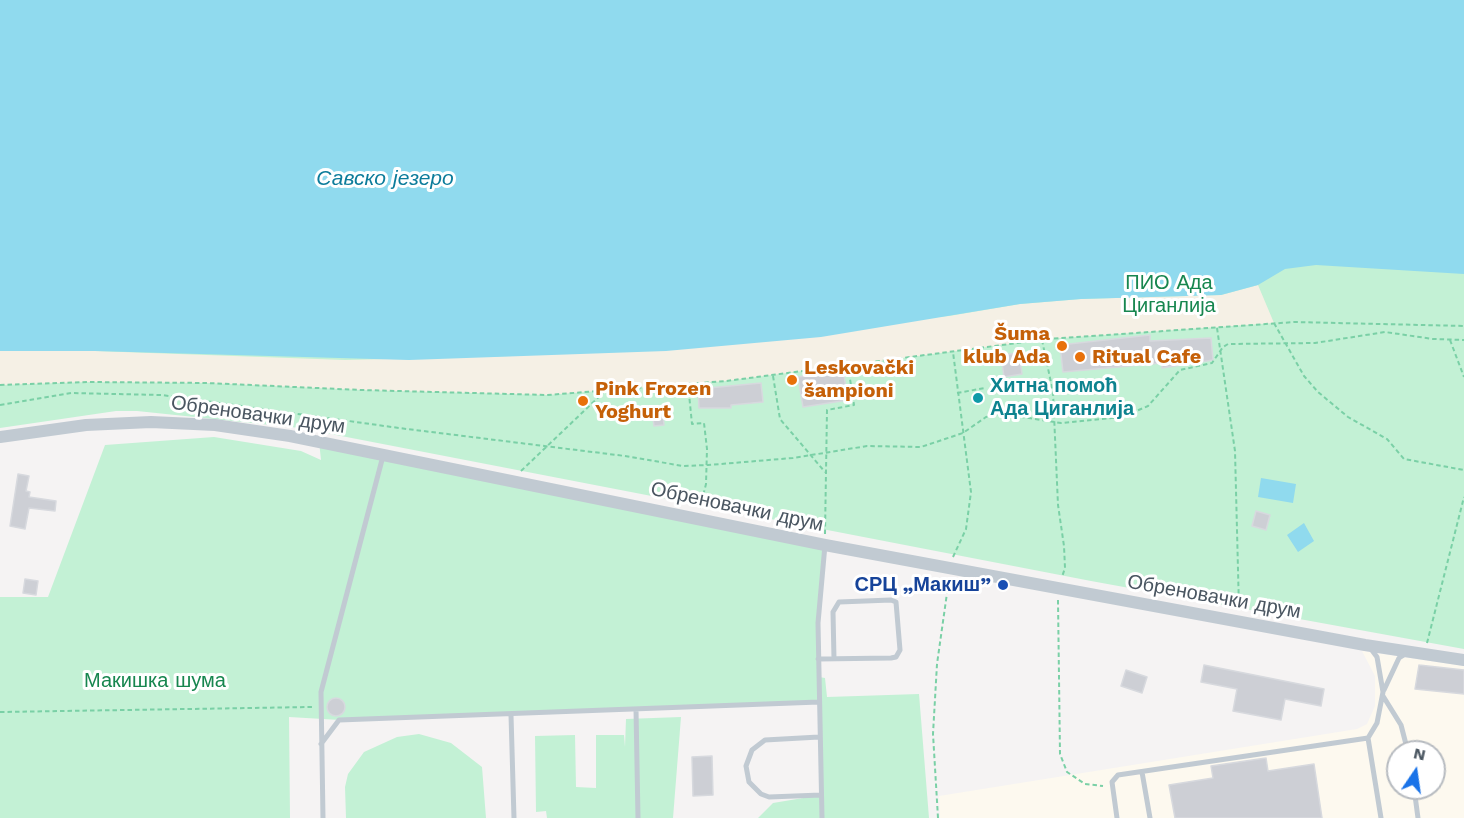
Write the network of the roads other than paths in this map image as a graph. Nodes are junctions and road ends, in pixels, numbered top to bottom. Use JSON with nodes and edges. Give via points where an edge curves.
{"nodes":[{"id":1,"x":0,"y":437,"type":"edge"},
{"id":2,"x":384,"y":454,"type":"junction"},
{"id":3,"x":825,"y":545,"type":"junction"},
{"id":4,"x":1365,"y":645,"type":"junction"},
{"id":5,"x":1407,"y":652,"type":"junction"},
{"id":6,"x":818,"y":659,"type":"junction"},
{"id":7,"x":834,"y":659,"type":"junction"},
{"id":8,"x":1464,"y":660,"type":"edge"},
{"id":9,"x":1383,"y":694,"type":"junction"},
{"id":10,"x":819,"y":702,"type":"junction"},
{"id":11,"x":636,"y":709,"type":"junction"},
{"id":12,"x":512,"y":715,"type":"junction"},
{"id":13,"x":819,"y":737,"type":"junction"},
{"id":14,"x":1368,"y":738,"type":"junction"},
{"id":15,"x":1405,"y":740,"type":"edge"},
{"id":16,"x":321,"y":744,"type":"junction"},
{"id":17,"x":1142,"y":772,"type":"junction"},
{"id":18,"x":821,"y":795,"type":"junction"},
{"id":19,"x":1416,"y":800,"type":"edge"},
{"id":20,"x":323,"y":818,"type":"edge"},
{"id":21,"x":514,"y":818,"type":"edge"},
{"id":22,"x":638,"y":818,"type":"edge"},
{"id":23,"x":822,"y":818,"type":"edge"},
{"id":24,"x":1117,"y":818,"type":"edge"},
{"id":25,"x":1150,"y":818,"type":"edge"},
{"id":26,"x":1381,"y":818,"type":"edge"},
{"id":27,"x":1418,"y":818,"type":"edge"}],
"edges":[{"from":1,"to":2,"type":"street","name":"Обреновачки друм","via":[[86,425],[183,422]]},
{"from":2,"to":3,"type":"street","name":"Обреновачки друм"},
{"from":2,"to":16,"type":"lane","via":[[321,692]]},
{"from":3,"to":4,"type":"street","name":"Обреновачки друм"},
{"from":3,"to":6,"type":"lane"},
{"from":4,"to":5,"type":"street","name":"Обреновачки друм"},
{"from":4,"to":9,"type":"lane","via":[[1377,657]]},
{"from":5,"to":8,"type":"street","name":"Обреновачки друм"},
{"from":5,"to":9,"type":"lane","via":[[1400,658]]},
{"from":6,"to":7,"type":"lane"},
{"from":6,"to":10,"type":"lane"},
{"from":7,"to":7,"type":"lane","via":[[896,657],[900,650],[894,601],[839,602],[833,612]]},
{"from":9,"to":14,"type":"lane","via":[[1377,723]]},
{"from":9,"to":15,"type":"lane"},
{"from":10,"to":11,"type":"lane"},
{"from":10,"to":13,"type":"lane"},
{"from":11,"to":12,"type":"lane"},
{"from":11,"to":22,"type":"lane"},
{"from":12,"to":16,"type":"lane","via":[[339,720]]},
{"from":12,"to":21,"type":"lane"},
{"from":13,"to":18,"type":"lane"},
{"from":13,"to":18,"type":"lane","via":[[765,740],[752,750],[746,766],[749,782],[761,794]]},
{"from":14,"to":17,"type":"lane"},
{"from":14,"to":26,"type":"lane"},
{"from":16,"to":20,"type":"lane"},
{"from":17,"to":24,"type":"lane","via":[[1119,775],[1112,782]]},
{"from":17,"to":25,"type":"lane"},
{"from":18,"to":23,"type":"lane"},
{"from":19,"to":27,"type":"lane"}]}
